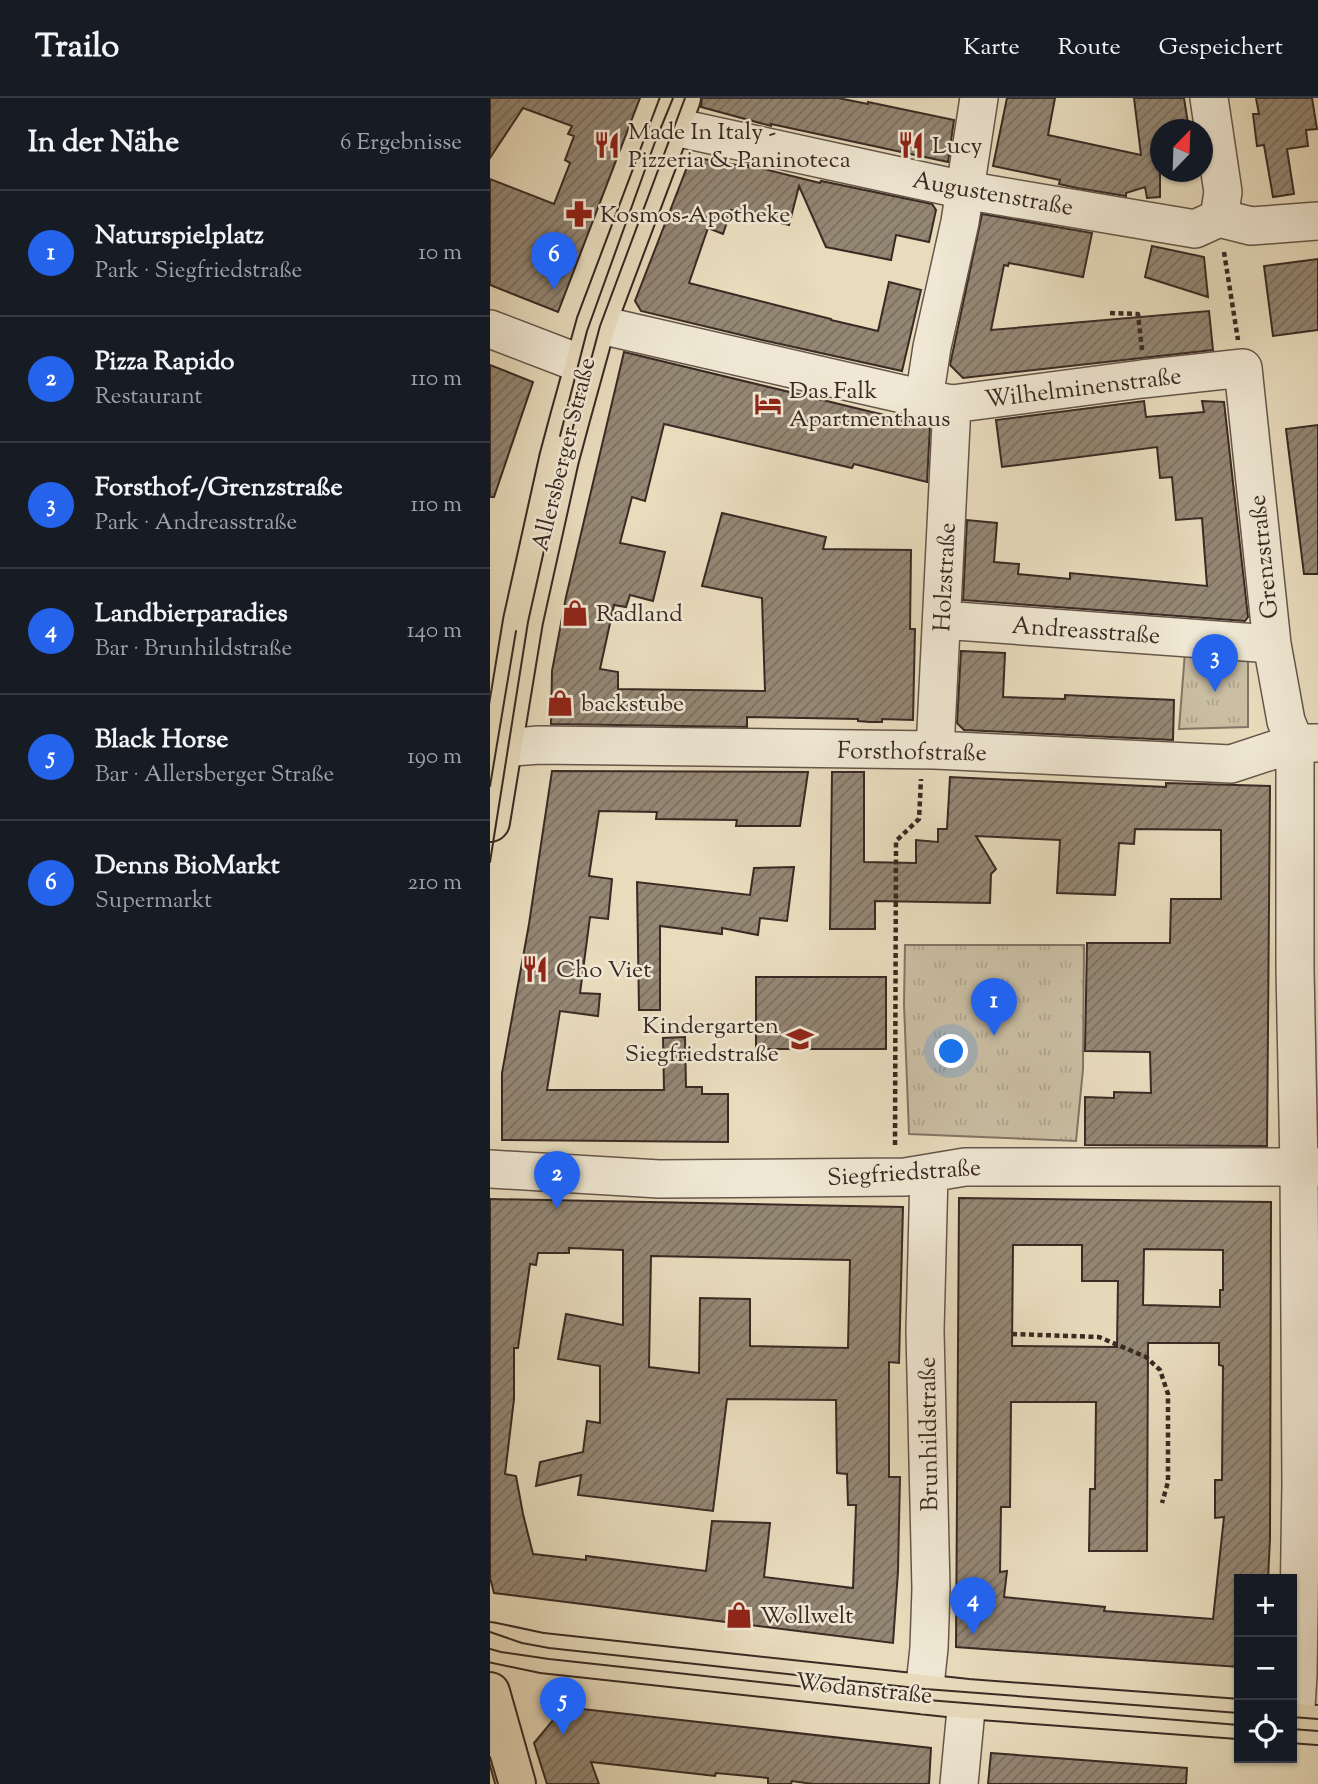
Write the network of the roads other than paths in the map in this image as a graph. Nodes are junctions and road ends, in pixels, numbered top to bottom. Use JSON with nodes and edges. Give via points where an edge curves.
{"nodes":[{"id":1,"x":979,"y":98,"type":"edge"},
{"id":2,"x":1209,"y":98,"type":"edge"},
{"id":3,"x":675,"y":112,"type":"edge"},
{"id":4,"x":964,"y":190,"type":"junction"},
{"id":5,"x":1220,"y":218,"type":"junction"},
{"id":6,"x":1318,"y":221,"type":"edge"},
{"id":7,"x":596,"y":324,"type":"junction"},
{"id":8,"x":490,"y":329,"type":"edge"},
{"id":9,"x":584,"y":365,"type":"junction"},
{"id":10,"x":1243,"y":368,"type":"joint"},
{"id":11,"x":938,"y":402,"type":"junction"},
{"id":12,"x":942,"y":620,"type":"junction"},
{"id":13,"x":1272,"y":644,"type":"junction"},
{"id":14,"x":1306,"y":743,"type":"edge"},
{"id":15,"x":496,"y":748,"type":"edge"},
{"id":16,"x":929,"y":750,"type":"junction"},
{"id":17,"x":490,"y":822,"type":"edge"},
{"id":18,"x":1308,"y":1167,"type":"edge"},
{"id":19,"x":490,"y":1169,"type":"edge"},
{"id":20,"x":917,"y":1175,"type":"junction"},
{"id":21,"x":490,"y":1642,"type":"edge"},
{"id":22,"x":490,"y":1692,"type":"edge"},
{"id":23,"x":924,"y":1695,"type":"junction"},
{"id":24,"x":967,"y":1699,"type":"junction"},
{"id":25,"x":1234,"y":1719,"type":"edge"},
{"id":26,"x":1301,"y":1724,"type":"edge"},
{"id":27,"x":516,"y":1784,"type":"edge"},
{"id":28,"x":960,"y":1784,"type":"edge"}],
"edges":[{"from":1,"to":4,"type":"street","name":"Holzstraße"},
{"from":2,"to":5,"type":"street","via":[[1223,192]]},
{"from":3,"to":4,"type":"street","name":"Augustenstraße"},
{"from":3,"to":7,"type":"main road","name":"Allersberger Straße"},
{"from":4,"to":5,"type":"street","name":"Augustenstraße","via":[[1195,229]]},
{"from":4,"to":11,"type":"street","name":"Holzstraße","via":[[932,347]]},
{"from":5,"to":6,"type":"street","name":"Augustenstraße","via":[[1251,226]]},
{"from":7,"to":9,"type":"main road","name":"Allersberger Straße"},
{"from":7,"to":11,"type":"street","name":"Wilhelminenstraße"},
{"from":8,"to":9,"type":"street"},
{"from":9,"to":15,"type":"main road","name":"Allersberger Straße","via":[[559,458]]},
{"from":10,"to":11,"type":"street","name":"Wilhelminenstraße"},
{"from":10,"to":13,"type":"street","name":"Grenzstraße"},
{"from":11,"to":12,"type":"street","name":"Holzstraße"},
{"from":12,"to":13,"type":"street","name":"Andreasstraße"},
{"from":12,"to":16,"type":"street","name":"Holzstraße"},
{"from":13,"to":14,"type":"street","name":"Grenzstraße","via":[[1286,721]]},
{"from":14,"to":16,"type":"street","name":"Forsthofstraße","via":[[1231,764]]},
{"from":14,"to":18,"type":"street","name":"Grenzstraße","via":[[1294,969]]},
{"from":15,"to":16,"type":"street","name":"Forsthofstraße"},
{"from":15,"to":17,"type":"main road","name":"Allersberger Straße"},
{"from":18,"to":20,"type":"street","name":"Siegfriedstraße","via":[[965,1167]]},
{"from":18,"to":26,"type":"street","name":"Grenzstraße","via":[[1298,1675]]},
{"from":19,"to":20,"type":"street","name":"Siegfriedstraße","via":[[659,1179]]},
{"from":20,"to":23,"type":"street","name":"Brunhildstraße","via":[[931,1589]]},
{"from":21,"to":23,"type":"main road","name":"Wodanstraße","via":[[542,1653]]},
{"from":22,"to":27,"type":"main road"},
{"from":23,"to":24,"type":"main road","name":"Wodanstraße"},
{"from":24,"to":25,"type":"main road","name":"Wodanstraße"},
{"from":24,"to":28,"type":"street"}]}
